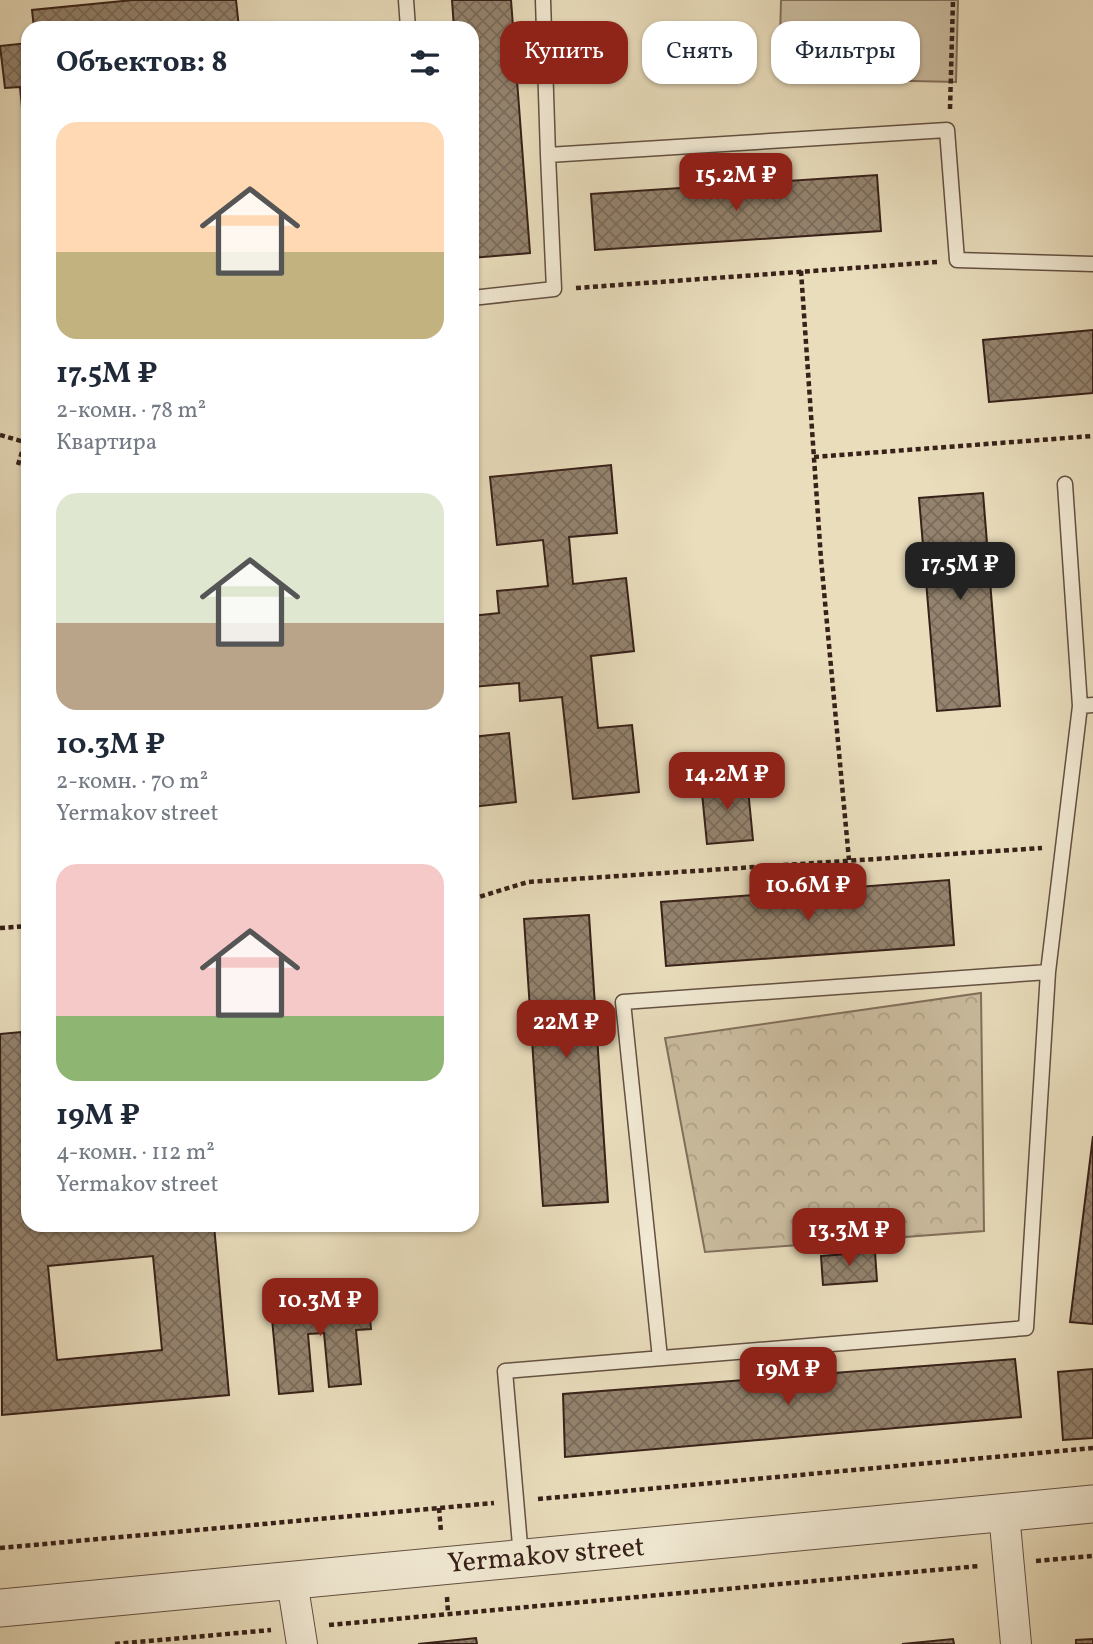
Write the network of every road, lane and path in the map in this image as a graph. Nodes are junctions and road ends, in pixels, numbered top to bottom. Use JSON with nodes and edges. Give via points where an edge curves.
{"nodes":[{"id":1,"x":406,"y":0,"type":"edge"},
{"id":2,"x":543,"y":0,"type":"edge"},
{"id":3,"x":953,"y":0,"type":"edge"},
{"id":4,"x":408,"y":21,"type":"edge"},
{"id":5,"x":947,"y":130,"type":"junction"},
{"id":6,"x":548,"y":155,"type":"junction"},
{"id":7,"x":957,"y":260,"type":"junction"},
{"id":8,"x":1093,"y":264,"type":"edge"},
{"id":9,"x":801,"y":271,"type":"junction"},
{"id":10,"x":554,"y":289,"type":"junction"},
{"id":11,"x":479,"y":297,"type":"edge"},
{"id":12,"x":0,"y":435,"type":"edge"},
{"id":13,"x":1093,"y":436,"type":"edge"},
{"id":14,"x":21,"y":441,"type":"edge"},
{"id":15,"x":814,"y":457,"type":"junction"},
{"id":16,"x":21,"y":458,"type":"edge"},
{"id":17,"x":18,"y":465,"type":"dead end"},
{"id":18,"x":1065,"y":484,"type":"dead end"},
{"id":19,"x":1087,"y":706,"type":"edge"},
{"id":20,"x":1063,"y":846,"type":"junction"},
{"id":21,"x":849,"y":860,"type":"junction"},
{"id":22,"x":479,"y":897,"type":"edge"},
{"id":23,"x":21,"y":926,"type":"edge"},
{"id":24,"x":0,"y":928,"type":"edge"},
{"id":25,"x":1048,"y":972,"type":"junction"},
{"id":26,"x":660,"y":1358,"type":"junction"},
{"id":27,"x":1093,"y":1448,"type":"edge"},
{"id":28,"x":516,"y":1501,"type":"junction"},
{"id":29,"x":1093,"y":1504,"type":"edge"},
{"id":30,"x":1004,"y":1513,"type":"junction"},
{"id":31,"x":0,"y":1548,"type":"edge"},
{"id":32,"x":1093,"y":1556,"type":"edge"},
{"id":33,"x":522,"y":1558,"type":"junction"},
{"id":34,"x":1009,"y":1563,"type":"junction"},
{"id":35,"x":292,"y":1581,"type":"junction"},
{"id":36,"x":0,"y":1608,"type":"edge"},
{"id":37,"x":301,"y":1636,"type":"edge"},
{"id":38,"x":115,"y":1644,"type":"edge"},
{"id":39,"x":1016,"y":1644,"type":"edge"}],
"edges":[{"from":1,"to":4,"type":"lane"},
{"from":2,"to":6,"type":"lane"},
{"from":3,"to":5,"type":"path"},
{"from":5,"to":6,"type":"lane"},
{"from":5,"to":7,"type":"lane"},
{"from":6,"to":10,"type":"lane"},
{"from":7,"to":8,"type":"lane"},
{"from":7,"to":9,"type":"path"},
{"from":9,"to":10,"type":"path"},
{"from":9,"to":15,"type":"path"},
{"from":10,"to":11,"type":"lane"},
{"from":12,"to":14,"type":"path"},
{"from":13,"to":15,"type":"path"},
{"from":15,"to":21,"type":"path"},
{"from":16,"to":17,"type":"path"},
{"from":18,"to":19,"type":"lane"},
{"from":19,"to":20,"type":"lane"},
{"from":20,"to":21,"type":"path"},
{"from":20,"to":25,"type":"lane"},
{"from":21,"to":22,"type":"path","via":[[528,882]]},
{"from":23,"to":24,"type":"path"},
{"from":25,"to":26,"type":"lane","via":[[1026,1328]]},
{"from":25,"to":26,"type":"lane","via":[[623,1002]]},
{"from":26,"to":28,"type":"lane","via":[[505,1371]]},
{"from":27,"to":28,"type":"path"},
{"from":28,"to":31,"type":"path"},
{"from":28,"to":33,"type":"lane"},
{"from":29,"to":30,"type":"street","name":"Yermakov street"},
{"from":30,"to":33,"type":"street","name":"Yermakov street"},
{"from":30,"to":34,"type":"street"},
{"from":32,"to":34,"type":"path"},
{"from":33,"to":35,"type":"street","name":"Yermakov street"},
{"from":34,"to":37,"type":"path"},
{"from":34,"to":39,"type":"street"},
{"from":35,"to":36,"type":"street","name":"Yermakov street"},
{"from":35,"to":37,"type":"street"},
{"from":37,"to":38,"type":"path"}]}
